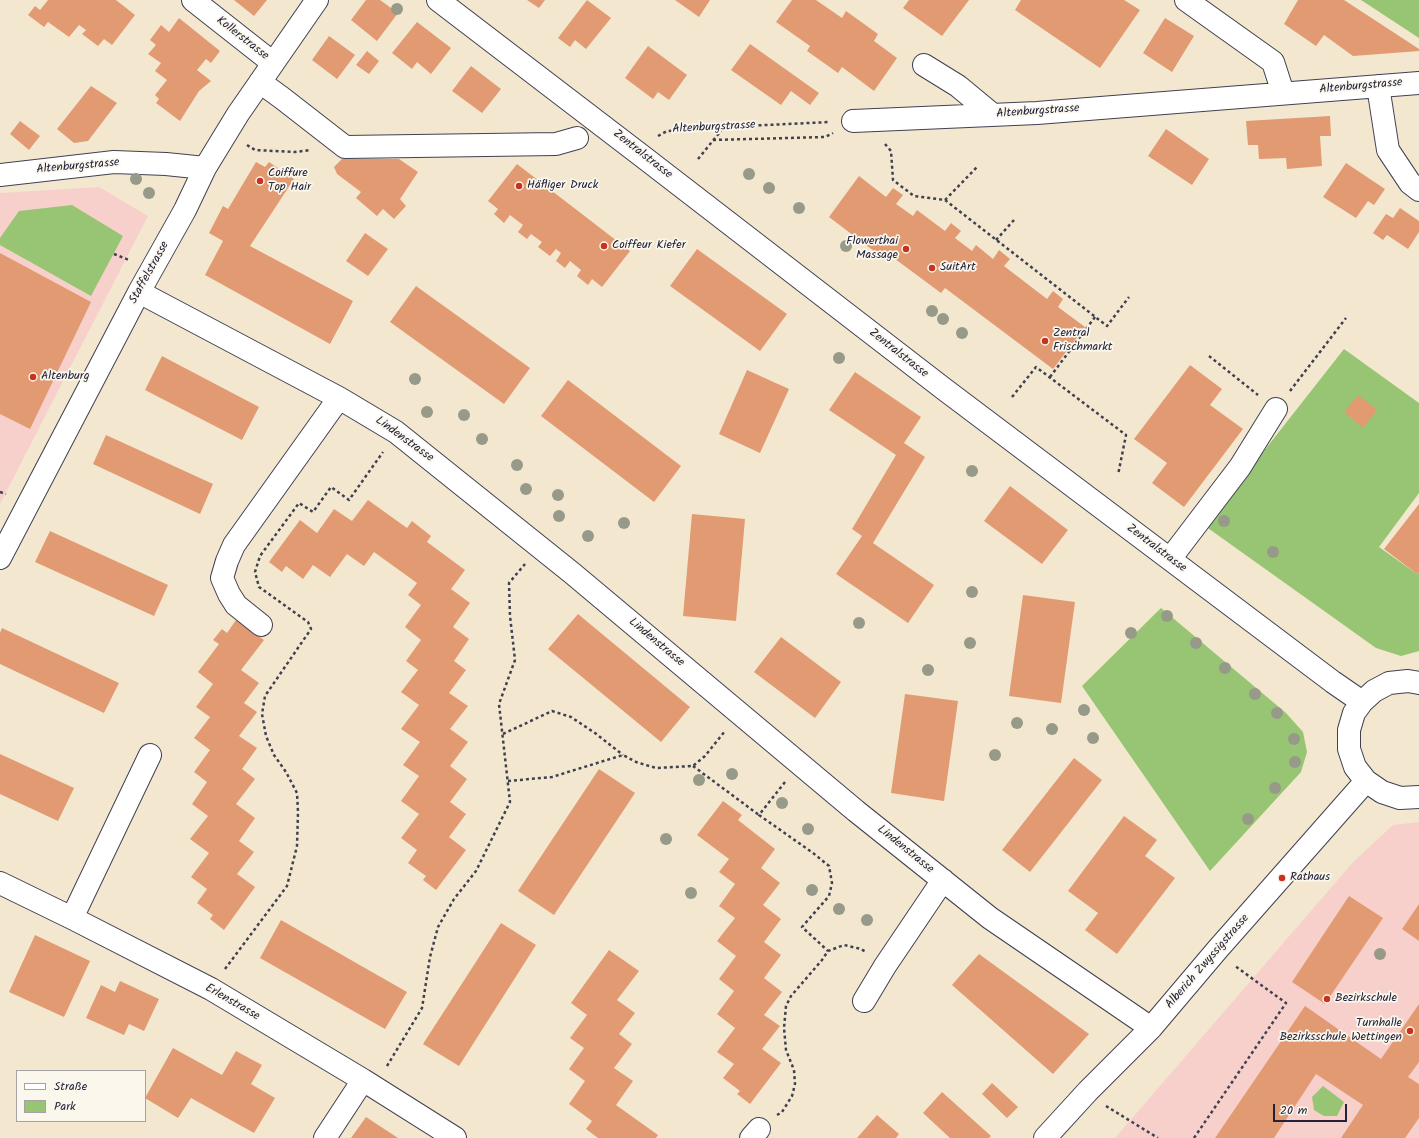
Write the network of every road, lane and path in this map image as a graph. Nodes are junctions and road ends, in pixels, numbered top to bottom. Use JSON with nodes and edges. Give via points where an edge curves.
{"nodes":[{"id":1,"x":193,"y":0,"type":"edge"},
{"id":2,"x":317,"y":0,"type":"edge"},
{"id":3,"x":438,"y":0,"type":"edge"},
{"id":4,"x":1186,"y":0,"type":"edge"},
{"id":5,"x":273,"y":63,"type":"junction"},
{"id":6,"x":924,"y":64,"type":"dead end"},
{"id":7,"x":260,"y":82,"type":"junction"},
{"id":8,"x":1419,"y":83,"type":"edge"},
{"id":9,"x":1378,"y":86,"type":"junction"},
{"id":10,"x":1283,"y":93,"type":"junction"},
{"id":11,"x":993,"y":115,"type":"junction"},
{"id":12,"x":853,"y":122,"type":"junction"},
{"id":13,"x":724,"y":127,"type":"junction"},
{"id":14,"x":658,"y":136,"type":"dead end"},
{"id":15,"x":577,"y":138,"type":"dead end"},
{"id":16,"x":882,"y":139,"type":"dead end"},
{"id":17,"x":713,"y":140,"type":"junction"},
{"id":18,"x":243,"y":142,"type":"dead end"},
{"id":19,"x":345,"y":147,"type":"junction"},
{"id":20,"x":698,"y":160,"type":"dead end"},
{"id":21,"x":978,"y":166,"type":"dead end"},
{"id":22,"x":205,"y":168,"type":"junction"},
{"id":23,"x":0,"y":175,"type":"edge"},
{"id":24,"x":1419,"y":190,"type":"edge"},
{"id":25,"x":945,"y":200,"type":"junction"},
{"id":26,"x":1014,"y":220,"type":"dead end"},
{"id":27,"x":996,"y":240,"type":"junction"},
{"id":28,"x":114,"y":254,"type":"dead end"},
{"id":29,"x":131,"y":261,"type":"dead end"},
{"id":30,"x":139,"y":292,"type":"junction"},
{"id":31,"x":1129,"y":297,"type":"dead end"},
{"id":32,"x":1095,"y":317,"type":"junction"},
{"id":33,"x":1346,"y":318,"type":"dead end"},
{"id":34,"x":1210,"y":356,"type":"dead end"},
{"id":35,"x":1050,"y":377,"type":"junction"},
{"id":36,"x":1012,"y":397,"type":"dead end"},
{"id":37,"x":339,"y":398,"type":"junction"},
{"id":38,"x":1276,"y":409,"type":"junction"},
{"id":39,"x":384,"y":451,"type":"dead end"},
{"id":40,"x":1118,"y":475,"type":"dead end"},
{"id":41,"x":0,"y":558,"type":"edge"},
{"id":42,"x":1170,"y":559,"type":"junction"},
{"id":43,"x":528,"y":561,"type":"dead end"},
{"id":44,"x":261,"y":625,"type":"dead end"},
{"id":45,"x":1419,"y":683,"type":"edge"},
{"id":46,"x":1362,"y":702,"type":"junction"},
{"id":47,"x":727,"y":729,"type":"dead end"},
{"id":48,"x":502,"y":734,"type":"junction"},
{"id":49,"x":150,"y":755,"type":"dead end"},
{"id":50,"x":623,"y":755,"type":"junction"},
{"id":51,"x":693,"y":766,"type":"junction"},
{"id":52,"x":786,"y":780,"type":"dead end"},
{"id":53,"x":508,"y":781,"type":"junction"},
{"id":54,"x":1366,"y":781,"type":"junction"},
{"id":55,"x":1419,"y":797,"type":"edge"},
{"id":56,"x":759,"y":815,"type":"junction"},
{"id":57,"x":943,"y":880,"type":"junction"},
{"id":58,"x":0,"y":883,"type":"edge"},
{"id":59,"x":72,"y":918,"type":"junction"},
{"id":60,"x":1217,"y":950,"type":"junction"},
{"id":61,"x":828,"y":951,"type":"junction"},
{"id":62,"x":885,"y":966,"type":"junction"},
{"id":63,"x":223,"y":971,"type":"dead end"},
{"id":64,"x":864,"y":1001,"type":"dead end"},
{"id":65,"x":1151,"y":1028,"type":"junction"},
{"id":66,"x":386,"y":1068,"type":"dead end"},
{"id":67,"x":363,"y":1080,"type":"junction"},
{"id":68,"x":1102,"y":1103,"type":"dead end"},
{"id":69,"x":755,"y":1133,"type":"edge"},
{"id":70,"x":1153,"y":1137,"type":"edge"},
{"id":71,"x":325,"y":1138,"type":"edge"},
{"id":72,"x":455,"y":1138,"type":"edge"},
{"id":73,"x":1045,"y":1138,"type":"edge"},
{"id":74,"x":1158,"y":1138,"type":"edge"},
{"id":75,"x":1194,"y":1138,"type":"edge"}],
"edges":[{"from":1,"to":5,"type":"street","name":"Kollerstrasse"},
{"from":2,"to":5,"type":"street","name":"Staffelstrasse"},
{"from":3,"to":42,"type":"street","name":"Zentralstrasse","via":[[937,384]]},
{"from":4,"to":10,"type":"street","via":[[1273,62]]},
{"from":5,"to":7,"type":"street","name":"Staffelstrasse"},
{"from":6,"to":11,"type":"street","via":[[958,86]]},
{"from":7,"to":19,"type":"street"},
{"from":7,"to":22,"type":"street","name":"Staffelstrasse"},
{"from":8,"to":9,"type":"street","name":"Altenburgstrasse"},
{"from":9,"to":10,"type":"street","name":"Altenburgstrasse"},
{"from":9,"to":24,"type":"street","via":[[1388,150],[1410,183]]},
{"from":10,"to":11,"type":"street","name":"Altenburgstrasse"},
{"from":11,"to":12,"type":"street","name":"Altenburgstrasse"},
{"from":12,"to":13,"type":"path","name":"Altenburgstrasse"},
{"from":12,"to":17,"type":"path","via":[[825,137]]},
{"from":13,"to":14,"type":"path","name":"Altenburgstrasse","via":[[666,131]]},
{"from":13,"to":17,"type":"path"},
{"from":15,"to":19,"type":"street","via":[[556,144]]},
{"from":16,"to":25,"type":"path","via":[[891,151],[893,180],[914,196]]},
{"from":17,"to":20,"type":"path"},
{"from":18,"to":19,"type":"path","via":[[255,150],[295,152]]},
{"from":21,"to":25,"type":"path"},
{"from":22,"to":23,"type":"street","name":"Altenburgstrasse","via":[[114,162]]},
{"from":22,"to":30,"type":"street","name":"Staffelstrasse","via":[[185,210]]},
{"from":25,"to":27,"type":"path"},
{"from":26,"to":27,"type":"path"},
{"from":27,"to":32,"type":"path"},
{"from":28,"to":29,"type":"path"},
{"from":30,"to":37,"type":"street","name":"Lindenstrasse"},
{"from":30,"to":41,"type":"street","name":"Staffelstrasse"},
{"from":31,"to":32,"type":"path","via":[[1107,326]]},
{"from":32,"to":35,"type":"path"},
{"from":33,"to":38,"type":"path"},
{"from":34,"to":38,"type":"path"},
{"from":35,"to":36,"type":"path","via":[[1036,367]]},
{"from":35,"to":40,"type":"path","via":[[1126,435]]},
{"from":37,"to":44,"type":"street","via":[[234,545],[227,561],[222,578],[229,594],[236,605]]},
{"from":37,"to":57,"type":"street","name":"Lindenstrasse","via":[[396,432],[566,568],[856,811]]},
{"from":38,"to":42,"type":"street","via":[[1240,467]]},
{"from":39,"to":63,"type":"path","via":[[349,500],[331,487],[313,512],[299,503],[260,556],[255,572],[259,587],[308,622],[310,629],[265,696],[262,714],[266,736],[274,755],[296,793],[296,846],[287,886]]},
{"from":42,"to":46,"type":"street","name":"Zentralstrasse"},
{"from":43,"to":48,"type":"path","via":[[509,583],[515,660],[499,704]]},
{"from":45,"to":46,"type":"street","via":[[1389,683],[1374,691]]},
{"from":46,"to":54,"type":"street","via":[[1354,713],[1349,730],[1349,749],[1355,767]]},
{"from":47,"to":51,"type":"path","via":[[705,756]]},
{"from":48,"to":50,"type":"path","via":[[552,711],[571,717]]},
{"from":48,"to":53,"type":"path"},
{"from":49,"to":59,"type":"street"},
{"from":50,"to":51,"type":"path","via":[[656,768]]},
{"from":50,"to":53,"type":"path","via":[[552,777]]},
{"from":51,"to":56,"type":"path"},
{"from":52,"to":56,"type":"path"},
{"from":53,"to":66,"type":"path","via":[[510,802],[476,871],[454,899],[438,927],[430,957],[422,1008]]},
{"from":54,"to":55,"type":"street","via":[[1382,792],[1400,798]]},
{"from":54,"to":60,"type":"street","name":"Alberich Zwyssigstrasse"},
{"from":56,"to":61,"type":"path","via":[[829,866],[832,882],[829,896],[802,927]]},
{"from":57,"to":62,"type":"street"},
{"from":57,"to":65,"type":"street","name":"Lindenstrasse","via":[[990,918]]},
{"from":58,"to":59,"type":"street","name":"Erlenstrasse"},
{"from":59,"to":67,"type":"street","name":"Erlenstrasse","via":[[211,989]]},
{"from":60,"to":65,"type":"street","name":"Alberich Zwyssigstrasse"},
{"from":60,"to":75,"type":"path","via":[[1286,1004]]},
{"from":61,"to":62,"type":"path","via":[[844,945],[861,949]]},
{"from":61,"to":69,"type":"path","via":[[791,996],[786,1006],[786,1050],[794,1070],[795,1084],[792,1096],[782,1112]]},
{"from":62,"to":64,"type":"street"},
{"from":65,"to":73,"type":"street","name":"Alberich Zwyssigstrasse"},
{"from":67,"to":71,"type":"street"},
{"from":67,"to":72,"type":"street","name":"Erlenstrasse"},
{"from":68,"to":70,"type":"path"},
{"from":70,"to":74,"type":"path"}]}
